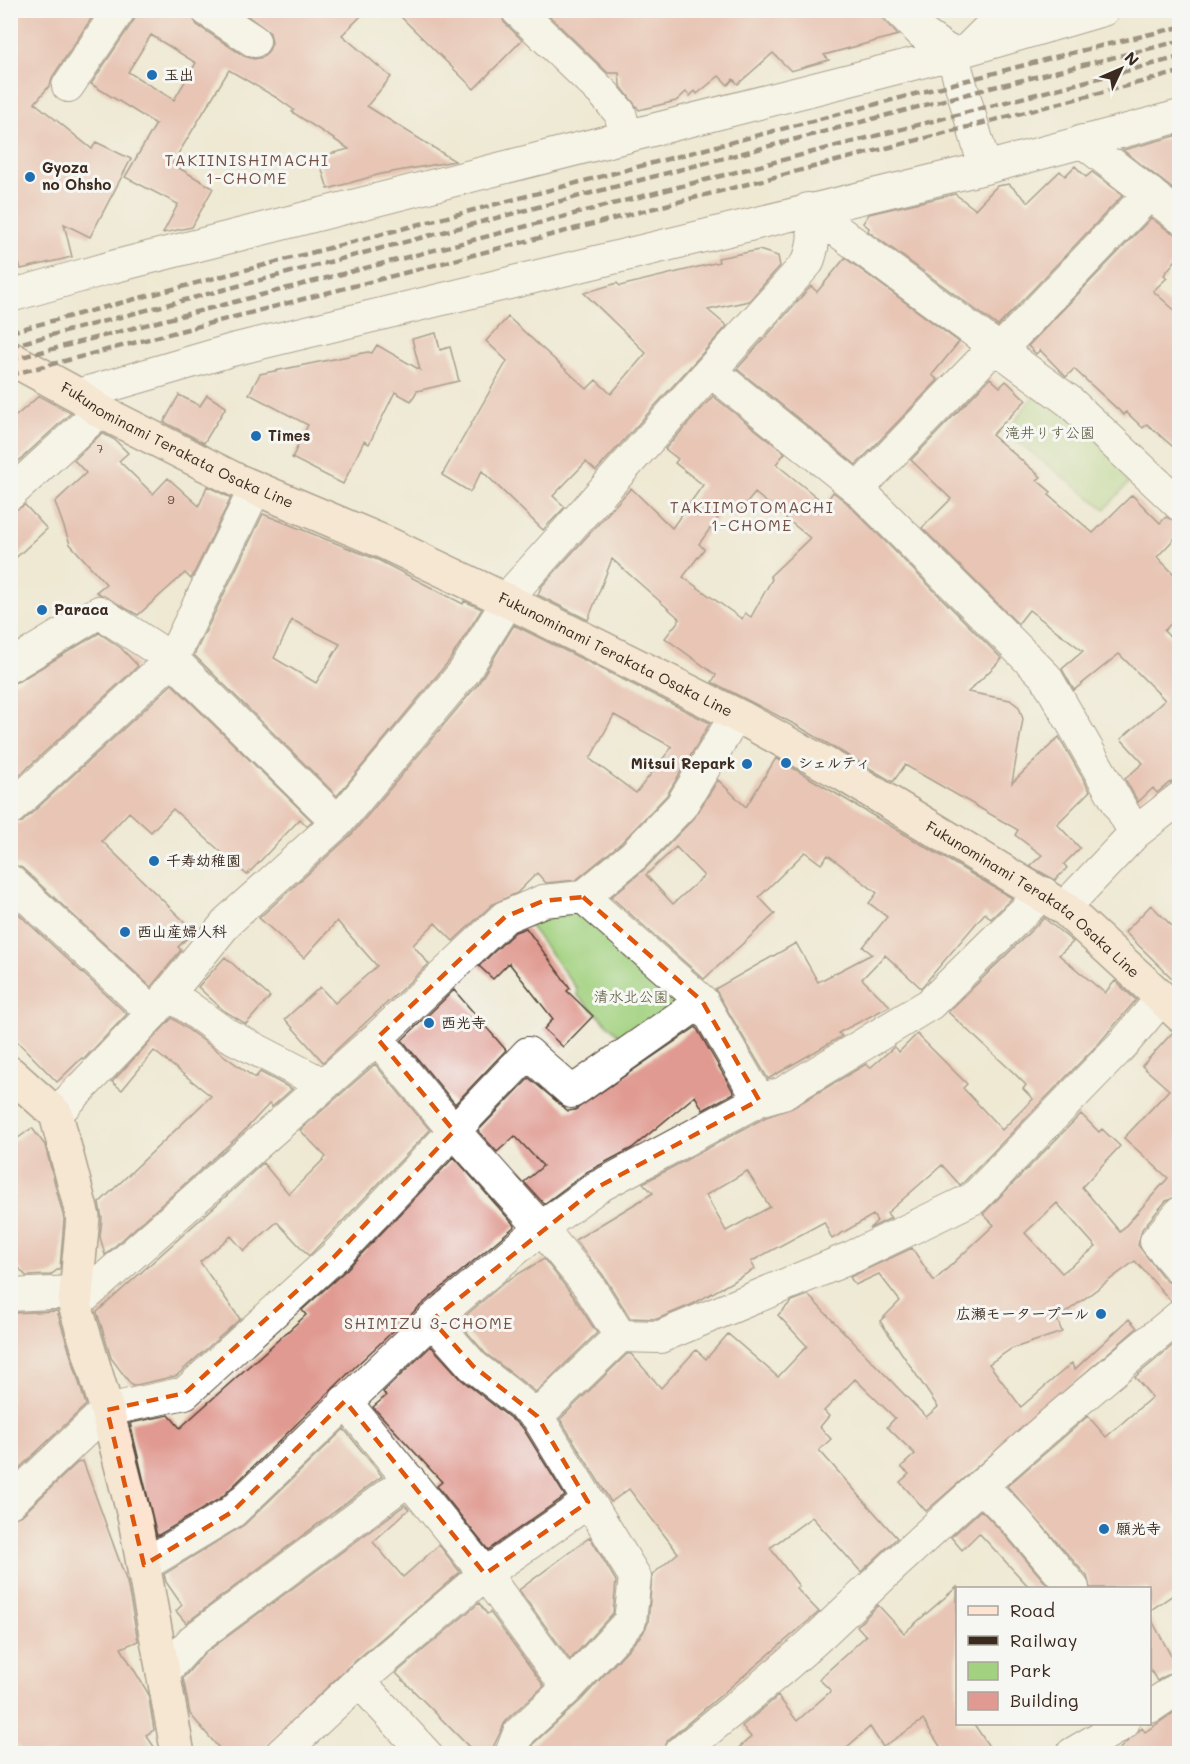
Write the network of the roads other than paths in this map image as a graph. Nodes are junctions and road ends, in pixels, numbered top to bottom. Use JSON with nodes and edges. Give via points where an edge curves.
{"nodes":[{"id":1,"x":119,"y":10,"type":"edge"},
{"id":2,"x":207,"y":10,"type":"edge"},
{"id":3,"x":517,"y":10,"type":"edge"},
{"id":4,"x":899,"y":10,"type":"edge"},
{"id":5,"x":1007,"y":10,"type":"edge"},
{"id":6,"x":1103,"y":10,"type":"edge"},
{"id":7,"x":255,"y":41,"type":"dead end"},
{"id":8,"x":960,"y":52,"type":"junction"},
{"id":9,"x":68,"y":86,"type":"dead end"},
{"id":10,"x":1179,"y":116,"type":"edge"},
{"id":11,"x":626,"y":137,"type":"junction"},
{"id":12,"x":1082,"y":141,"type":"junction"},
{"id":13,"x":985,"y":168,"type":"junction"},
{"id":14,"x":1150,"y":193,"type":"junction"},
{"id":15,"x":808,"y":209,"type":"junction"},
{"id":16,"x":1179,"y":217,"type":"edge"},
{"id":17,"x":10,"y":296,"type":"edge"},
{"id":18,"x":999,"y":351,"type":"junction"},
{"id":19,"x":10,"y":358,"type":"edge"},
{"id":20,"x":711,"y":372,"type":"junction"},
{"id":21,"x":89,"y":403,"type":"junction"},
{"id":22,"x":255,"y":489,"type":"junction"},
{"id":23,"x":858,"y":489,"type":"junction"},
{"id":24,"x":10,"y":494,"type":"edge"},
{"id":25,"x":1179,"y":505,"type":"edge"},
{"id":26,"x":510,"y":602,"type":"junction"},
{"id":27,"x":172,"y":659,"type":"junction"},
{"id":28,"x":10,"y":666,"type":"edge"},
{"id":29,"x":742,"y":718,"type":"junction"},
{"id":30,"x":1179,"y":798,"type":"edge"},
{"id":31,"x":10,"y":809,"type":"edge"},
{"id":32,"x":338,"y":822,"type":"junction"},
{"id":33,"x":1135,"y":833,"type":"junction"},
{"id":34,"x":10,"y":881,"type":"edge"},
{"id":35,"x":583,"y":897,"type":"junction"},
{"id":36,"x":1053,"y":900,"type":"junction"},
{"id":37,"x":702,"y":1001,"type":"junction"},
{"id":38,"x":161,"y":1004,"type":"junction"},
{"id":39,"x":1170,"y":1007,"type":"edge"},
{"id":40,"x":377,"y":1038,"type":"junction"},
{"id":41,"x":10,"y":1073,"type":"edge"},
{"id":42,"x":322,"y":1084,"type":"junction"},
{"id":43,"x":759,"y":1100,"type":"junction"},
{"id":44,"x":56,"y":1114,"type":"junction"},
{"id":45,"x":454,"y":1131,"type":"junction"},
{"id":46,"x":1179,"y":1213,"type":"edge"},
{"id":47,"x":541,"y":1228,"type":"junction"},
{"id":48,"x":1179,"y":1269,"type":"edge"},
{"id":49,"x":10,"y":1295,"type":"edge"},
{"id":50,"x":75,"y":1298,"type":"junction"},
{"id":51,"x":1179,"y":1316,"type":"edge"},
{"id":52,"x":432,"y":1320,"type":"junction"},
{"id":53,"x":620,"y":1336,"type":"junction"},
{"id":54,"x":345,"y":1401,"type":"junction"},
{"id":55,"x":108,"y":1410,"type":"junction"},
{"id":56,"x":537,"y":1416,"type":"junction"},
{"id":57,"x":409,"y":1479,"type":"junction"},
{"id":58,"x":981,"y":1485,"type":"junction"},
{"id":59,"x":10,"y":1502,"type":"edge"},
{"id":60,"x":588,"y":1502,"type":"junction"},
{"id":61,"x":144,"y":1565,"type":"junction"},
{"id":62,"x":485,"y":1574,"type":"junction"},
{"id":63,"x":1072,"y":1587,"type":"edge"},
{"id":64,"x":163,"y":1673,"type":"junction"},
{"id":65,"x":359,"y":1681,"type":"junction"},
{"id":66,"x":568,"y":1688,"type":"junction"},
{"id":67,"x":1120,"y":1725,"type":"edge"},
{"id":68,"x":178,"y":1754,"type":"edge"},
{"id":69,"x":281,"y":1754,"type":"edge"},
{"id":70,"x":426,"y":1754,"type":"edge"},
{"id":71,"x":511,"y":1754,"type":"edge"},
{"id":72,"x":679,"y":1754,"type":"edge"},
{"id":73,"x":1072,"y":1754,"type":"edge"}],
"edges":[{"from":1,"to":9,"type":"street"},
{"from":2,"to":7,"type":"street"},
{"from":3,"to":11,"type":"street","via":[[620,112]]},
{"from":4,"to":8,"type":"street","via":[[922,33]]},
{"from":5,"to":8,"type":"street"},
{"from":6,"to":8,"type":"street"},
{"from":8,"to":11,"type":"street"},
{"from":8,"to":13,"type":"street"},
{"from":10,"to":12,"type":"street"},
{"from":11,"to":17,"type":"street"},
{"from":12,"to":13,"type":"street"},
{"from":12,"to":14,"type":"street"},
{"from":13,"to":15,"type":"street"},
{"from":14,"to":16,"type":"street"},
{"from":14,"to":18,"type":"street"},
{"from":15,"to":18,"type":"street"},
{"from":15,"to":20,"type":"street","via":[[815,227],[815,242],[808,262]]},
{"from":15,"to":21,"type":"street","via":[[232,350]]},
{"from":18,"to":23,"type":"street","via":[[987,355]]},
{"from":18,"to":25,"type":"street","via":[[1069,401]]},
{"from":19,"to":21,"type":"main road","name":"Fukunominami Terakata Osaka Line"},
{"from":20,"to":23,"type":"street"},
{"from":20,"to":26,"type":"street","via":[[516,588]]},
{"from":21,"to":22,"type":"main road","name":"Fukunominami Terakata Osaka Line"},
{"from":21,"to":24,"type":"street"},
{"from":22,"to":26,"type":"main road","name":"Fukunominami Terakata Osaka Line","via":[[386,543]]},
{"from":22,"to":27,"type":"street"},
{"from":23,"to":33,"type":"street","via":[[1046,677]]},
{"from":26,"to":29,"type":"main road","name":"Fukunominami Terakata Osaka Line"},
{"from":26,"to":32,"type":"street","via":[[464,672]]},
{"from":27,"to":28,"type":"street","via":[[99,612]]},
{"from":27,"to":31,"type":"street"},
{"from":27,"to":32,"type":"street"},
{"from":29,"to":35,"type":"street","via":[[729,727],[681,806],[633,856]]},
{"from":29,"to":36,"type":"main road","name":"Fukunominami Terakata Osaka Line"},
{"from":30,"to":33,"type":"street"},
{"from":32,"to":38,"type":"street","via":[[229,920]]},
{"from":33,"to":36,"type":"street"},
{"from":34,"to":38,"type":"street"},
{"from":35,"to":37,"type":"street"},
{"from":35,"to":40,"type":"street","via":[[543,901],[506,917]]},
{"from":36,"to":39,"type":"main road","name":"Fukunominami Terakata Osaka Line"},
{"from":36,"to":43,"type":"street","via":[[930,1004],[783,1093]]},
{"from":37,"to":43,"type":"street"},
{"from":37,"to":45,"type":"street","via":[[572,1092],[528,1053]]},
{"from":38,"to":42,"type":"street"},
{"from":38,"to":44,"type":"street"},
{"from":39,"to":53,"type":"street","via":[[1124,1043],[974,1198],[852,1257],[660,1337]]},
{"from":40,"to":42,"type":"street"},
{"from":40,"to":45,"type":"street"},
{"from":41,"to":44,"type":"main road"},
{"from":42,"to":50,"type":"street"},
{"from":43,"to":47,"type":"street","via":[[596,1188]]},
{"from":44,"to":50,"type":"main road","via":[[83,1217]]},
{"from":45,"to":47,"type":"street"},
{"from":45,"to":55,"type":"street","via":[[334,1257],[185,1393]]},
{"from":46,"to":48,"type":"street","via":[[1156,1240]]},
{"from":47,"to":52,"type":"street"},
{"from":47,"to":53,"type":"street","via":[[588,1285]]},
{"from":49,"to":50,"type":"street"},
{"from":50,"to":55,"type":"main road"},
{"from":51,"to":58,"type":"street"},
{"from":52,"to":54,"type":"street"},
{"from":52,"to":56,"type":"street","via":[[473,1366]]},
{"from":53,"to":56,"type":"street"},
{"from":54,"to":57,"type":"street"},
{"from":54,"to":61,"type":"street","via":[[232,1512]]},
{"from":55,"to":59,"type":"street"},
{"from":55,"to":61,"type":"main road"},
{"from":56,"to":60,"type":"street"},
{"from":57,"to":62,"type":"street"},
{"from":57,"to":64,"type":"street","via":[[193,1640]]},
{"from":58,"to":63,"type":"street"},
{"from":58,"to":72,"type":"street","via":[[828,1628]]},
{"from":60,"to":62,"type":"street"},
{"from":60,"to":66,"type":"street","via":[[635,1577],[630,1621]]},
{"from":61,"to":64,"type":"main road"},
{"from":62,"to":65,"type":"street"},
{"from":62,"to":66,"type":"street"},
{"from":64,"to":68,"type":"main road"},
{"from":65,"to":69,"type":"street"},
{"from":65,"to":70,"type":"street"},
{"from":66,"to":71,"type":"street","via":[[519,1733]]},
{"from":67,"to":73,"type":"street"}]}
